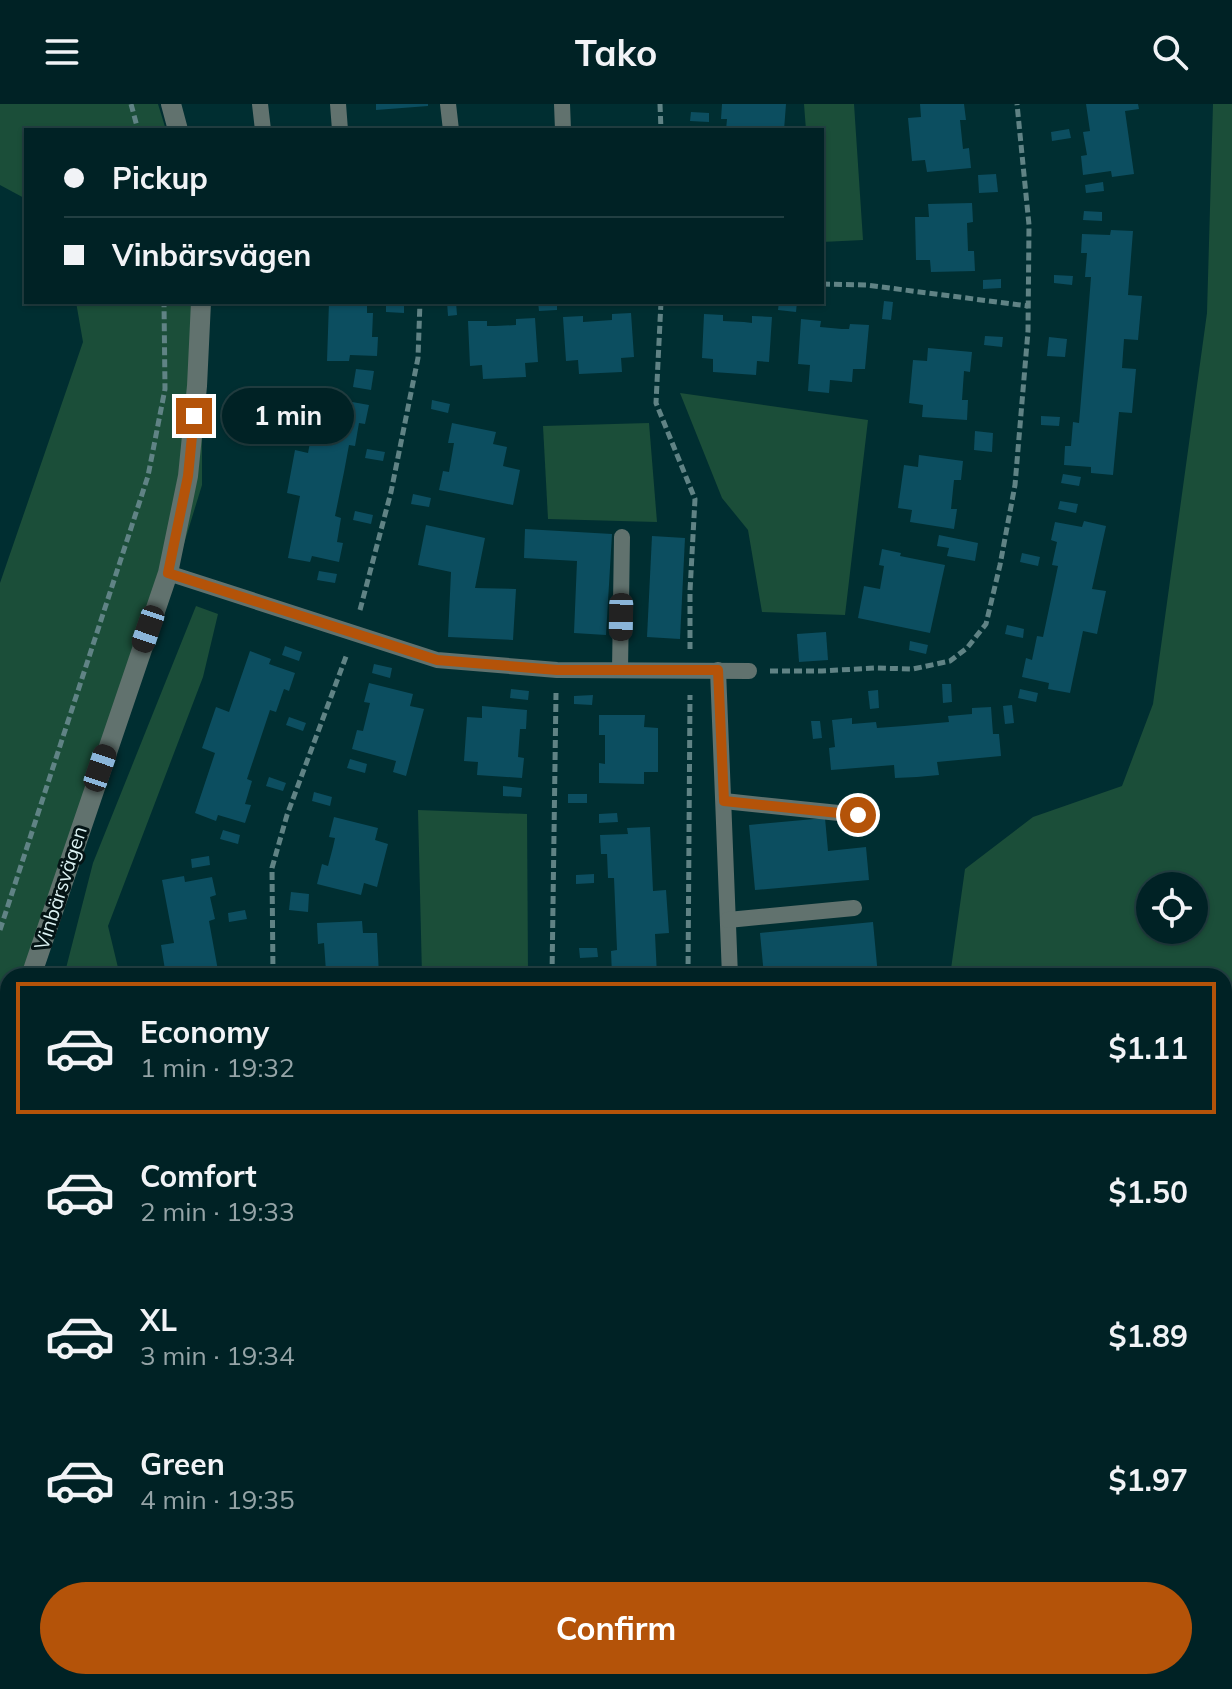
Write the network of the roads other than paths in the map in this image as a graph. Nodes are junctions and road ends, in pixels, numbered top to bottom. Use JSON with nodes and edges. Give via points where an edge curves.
{"nodes":[{"id":1,"x":171,"y":104,"type":"edge"},
{"id":2,"x":260,"y":104,"type":"edge"},
{"id":3,"x":338,"y":104,"type":"edge"},
{"id":4,"x":448,"y":104,"type":"edge"},
{"id":5,"x":562,"y":104,"type":"edge"},
{"id":6,"x":177,"y":128,"type":"edge"},
{"id":7,"x":263,"y":128,"type":"edge"},
{"id":8,"x":340,"y":128,"type":"edge"},
{"id":9,"x":451,"y":128,"type":"edge"},
{"id":10,"x":563,"y":128,"type":"edge"},
{"id":11,"x":201,"y":304,"type":"edge"},
{"id":12,"x":622,"y":537,"type":"dead end"},
{"id":13,"x":168,"y":573,"type":"junction"},
{"id":14,"x":620,"y":670,"type":"junction"},
{"id":15,"x":718,"y":670,"type":"junction"},
{"id":16,"x":749,"y":671,"type":"road end"},
{"id":17,"x":724,"y":801,"type":"junction"},
{"id":18,"x":858,"y":815,"type":"dead end"},
{"id":19,"x":854,"y":908,"type":"dead end"},
{"id":20,"x":728,"y":920,"type":"junction"},
{"id":21,"x":34,"y":968,"type":"edge"},
{"id":22,"x":730,"y":968,"type":"edge"}],
"edges":[{"from":1,"to":6,"type":"street"},
{"from":2,"to":7,"type":"lane"},
{"from":3,"to":8,"type":"lane"},
{"from":4,"to":9,"type":"lane"},
{"from":5,"to":10,"type":"lane"},
{"from":11,"to":13,"type":"street","name":"Vinbärsvägen","via":[[188,476]]},
{"from":12,"to":14,"type":"lane"},
{"from":13,"to":14,"type":"lane","via":[[437,660]]},
{"from":13,"to":21,"type":"street","name":"Vinbärsvägen"},
{"from":14,"to":15,"type":"lane"},
{"from":15,"to":16,"type":"lane"},
{"from":15,"to":17,"type":"lane"},
{"from":17,"to":18,"type":"lane"},
{"from":17,"to":20,"type":"lane"},
{"from":19,"to":20,"type":"lane"},
{"from":20,"to":22,"type":"lane"}]}
